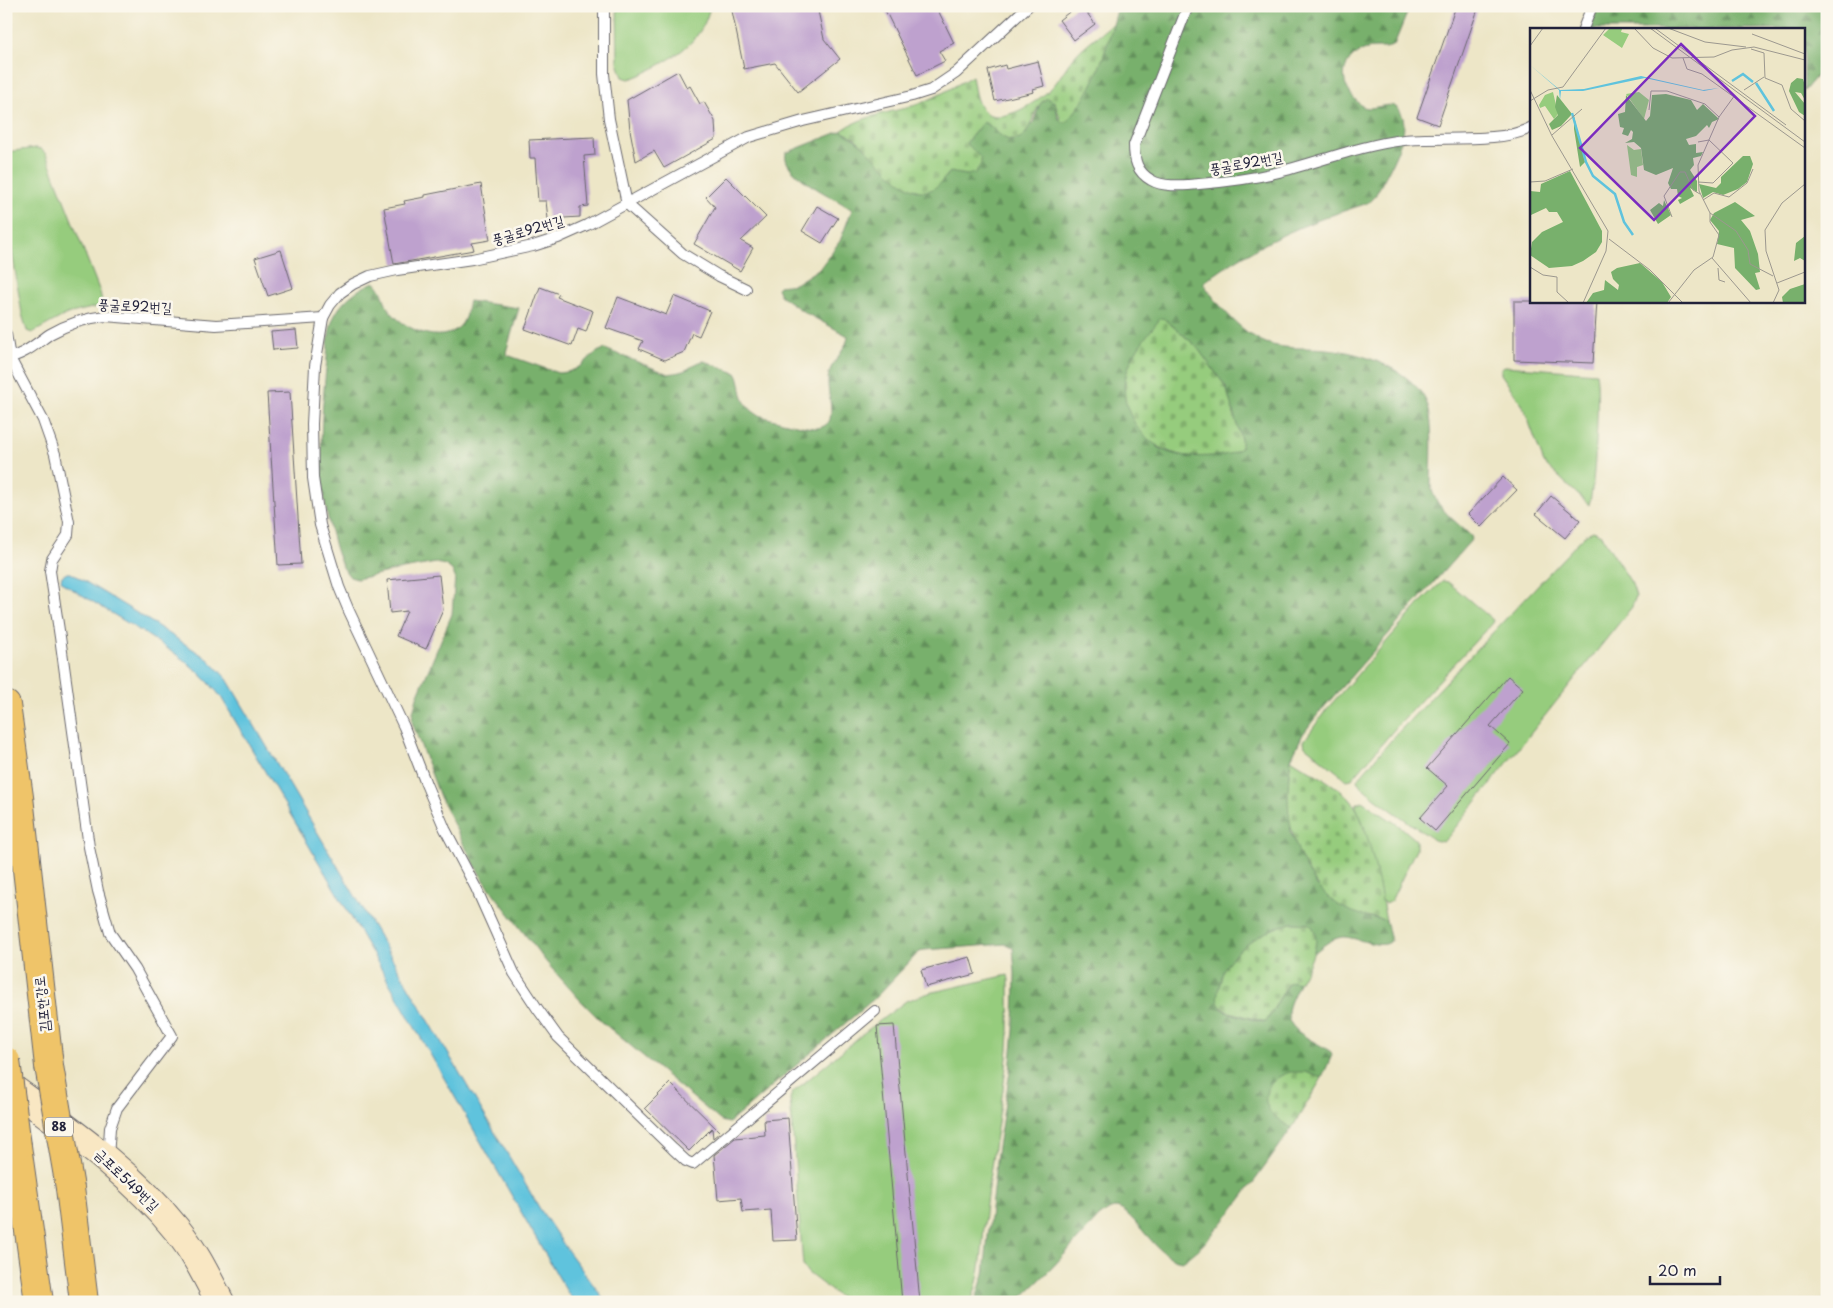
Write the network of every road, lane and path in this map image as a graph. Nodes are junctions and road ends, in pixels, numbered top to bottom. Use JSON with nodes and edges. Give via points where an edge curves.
{"nodes":[{"id":1,"x":604,"y":6,"type":"edge"},
{"id":2,"x":1028,"y":6,"type":"edge"},
{"id":3,"x":1188,"y":6,"type":"edge"},
{"id":4,"x":1592,"y":6,"type":"edge"},
{"id":5,"x":1583,"y":28,"type":"edge"},
{"id":6,"x":1530,"y":128,"type":"edge"},
{"id":7,"x":627,"y":204,"type":"junction"},
{"id":8,"x":746,"y":289,"type":"dead end"},
{"id":9,"x":323,"y":318,"type":"junction"},
{"id":10,"x":6,"y":334,"type":"edge"},
{"id":11,"x":8,"y":358,"type":"edge"},
{"id":12,"x":6,"y":705,"type":"edge"},
{"id":13,"x":875,"y":1011,"type":"dead end"},
{"id":14,"x":6,"y":1061,"type":"edge"},
{"id":15,"x":6,"y":1084,"type":"edge"},
{"id":16,"x":108,"y":1161,"type":"junction"},
{"id":17,"x":39,"y":1302,"type":"edge"},
{"id":18,"x":84,"y":1302,"type":"edge"},
{"id":19,"x":220,"y":1302,"type":"edge"}],
"edges":[{"from":1,"to":7,"type":"lane","via":[[604,74],[609,119]]},
{"from":2,"to":7,"type":"lane","name":"풍굴로92번길","via":[[956,73],[931,90],[749,137]]},
{"from":3,"to":6,"type":"lane","name":"풍굴로92번길","via":[[1134,145],[1134,159],[1140,172],[1152,181],[1170,186],[1241,180],[1403,140],[1497,136],[1516,134]]},
{"from":4,"to":5,"type":"lane"},
{"from":7,"to":8,"type":"lane","via":[[684,254]]},
{"from":7,"to":9,"type":"lane","name":"풍굴로92번길","via":[[558,238],[533,246],[370,276],[340,293]]},
{"from":9,"to":11,"type":"lane","name":"풍굴로92번길","via":[[216,325],[91,317],[66,326]]},
{"from":9,"to":13,"type":"lane","via":[[315,366],[312,444],[316,505],[328,555],[349,612],[404,728],[445,829],[514,973],[548,1025],[654,1131],[693,1164]]},
{"from":10,"to":11,"type":"lane"},
{"from":11,"to":16,"type":"lane","via":[[46,428],[69,522],[68,535],[52,559],[50,571],[98,891],[110,934],[135,969],[172,1036],[117,1108],[110,1128]]},
{"from":12,"to":18,"type":"highway","name":"김포한강로","number":"88","bridge":true,"via":[[49,1066],[70,1188]]},
{"from":14,"to":17,"type":"highway","bridge":true},
{"from":15,"to":16,"type":"main road","name":"금포로549번길"},
{"from":16,"to":19,"type":"main road","name":"금포로549번길","via":[[177,1230],[202,1266]]}]}
